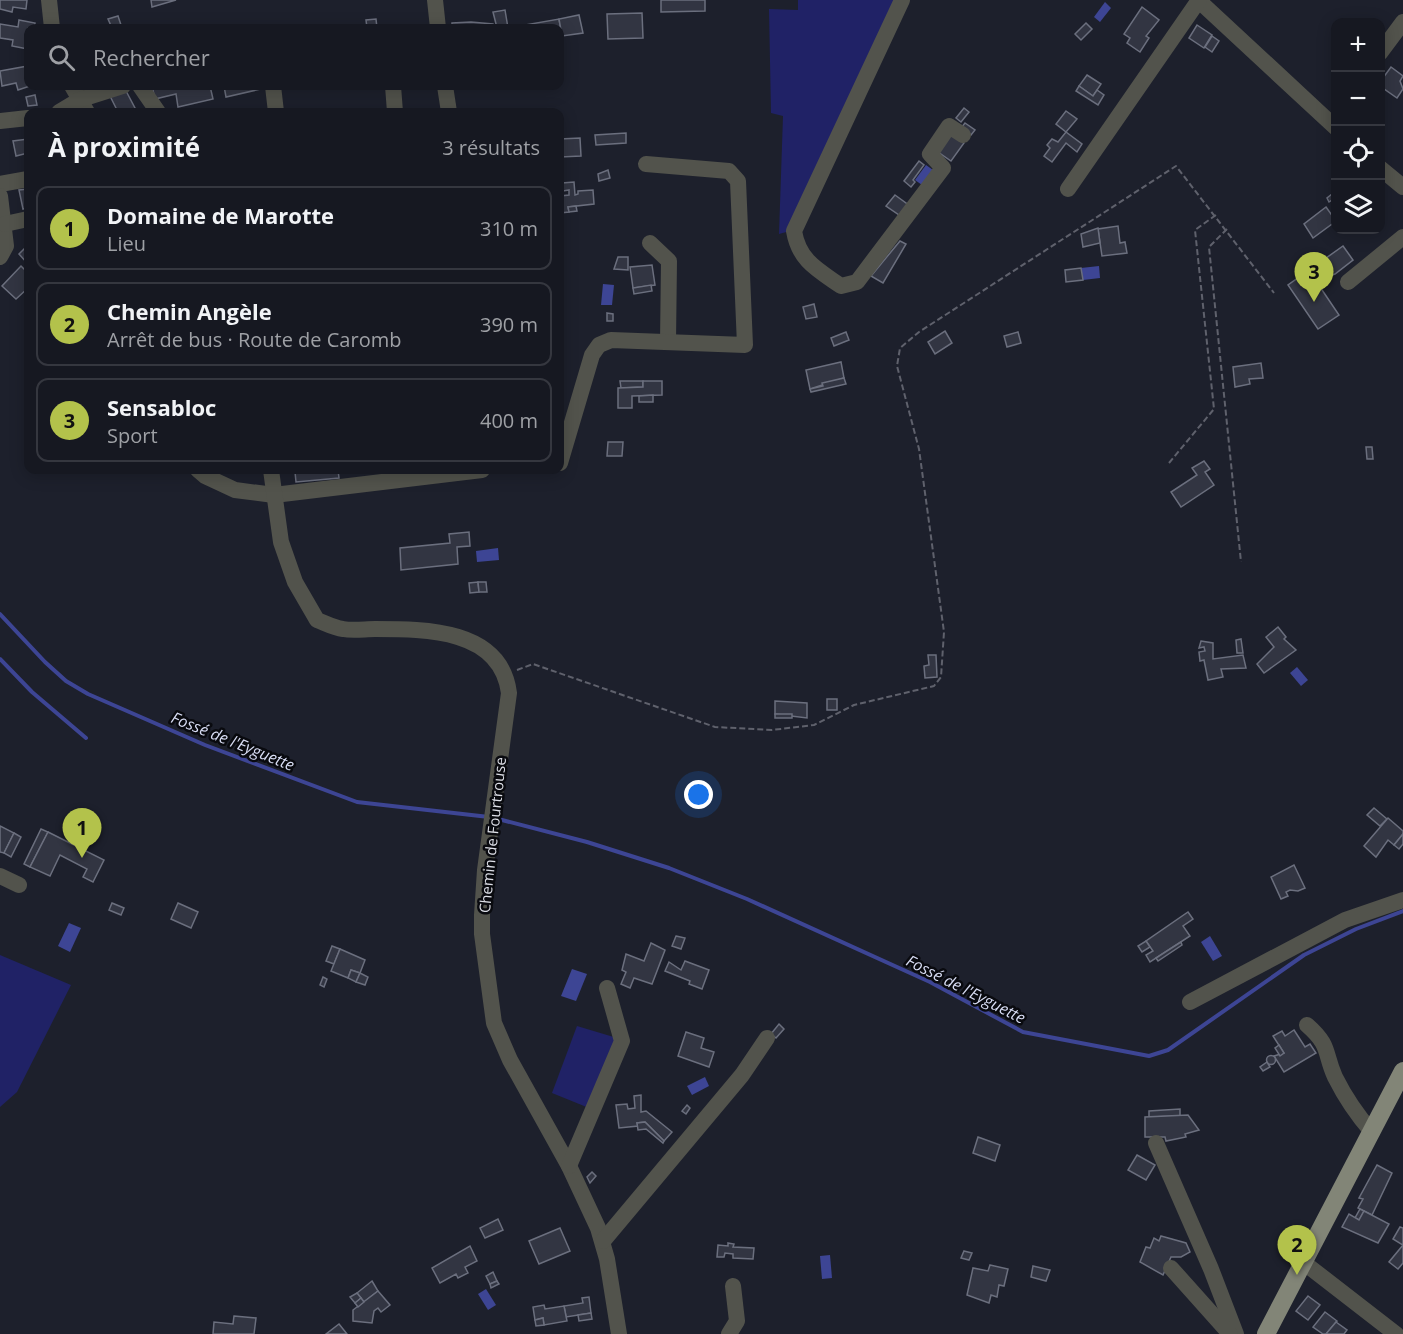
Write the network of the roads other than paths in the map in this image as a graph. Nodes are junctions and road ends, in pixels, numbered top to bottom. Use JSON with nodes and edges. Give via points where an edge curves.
{"nodes":[{"id":1,"x":49,"y":0,"type":"edge"},
{"id":2,"x":435,"y":0,"type":"edge"},
{"id":3,"x":902,"y":0,"type":"edge"},
{"id":4,"x":1198,"y":0,"type":"edge"},
{"id":5,"x":1403,"y":22,"type":"edge"},
{"id":6,"x":52,"y":24,"type":"edge"},
{"id":7,"x":438,"y":24,"type":"edge"},
{"id":8,"x":1385,"y":45,"type":"edge"},
{"id":9,"x":111,"y":90,"type":"edge"},
{"id":10,"x":143,"y":90,"type":"edge"},
{"id":11,"x":273,"y":90,"type":"edge"},
{"id":12,"x":393,"y":90,"type":"edge"},
{"id":13,"x":446,"y":90,"type":"edge"},
{"id":14,"x":80,"y":100,"type":"edge"},
{"id":15,"x":66,"y":108,"type":"edge"},
{"id":16,"x":155,"y":108,"type":"edge"},
{"id":17,"x":276,"y":108,"type":"edge"},
{"id":18,"x":395,"y":108,"type":"edge"},
{"id":19,"x":448,"y":108,"type":"edge"},
{"id":20,"x":24,"y":118,"type":"edge"},
{"id":21,"x":1331,"y":119,"type":"edge"},
{"id":22,"x":0,"y":121,"type":"edge"},
{"id":23,"x":963,"y":135,"type":"dead end"},
{"id":24,"x":646,"y":165,"type":"dead end"},
{"id":25,"x":1385,"y":172,"type":"edge"},
{"id":26,"x":24,"y":180,"type":"edge"},
{"id":27,"x":0,"y":184,"type":"edge"},
{"id":28,"x":1403,"y":188,"type":"edge"},
{"id":29,"x":1068,"y":189,"type":"dead end"},
{"id":30,"x":0,"y":196,"type":"edge"},
{"id":31,"x":24,"y":220,"type":"edge"},
{"id":32,"x":5,"y":224,"type":"junction"},
{"id":33,"x":1403,"y":237,"type":"edge"},
{"id":34,"x":650,"y":243,"type":"dead end"},
{"id":35,"x":0,"y":257,"type":"edge"},
{"id":36,"x":1348,"y":282,"type":"dead end"},
{"id":37,"x":668,"y":342,"type":"junction"},
{"id":38,"x":564,"y":450,"type":"edge"},
{"id":39,"x":203,"y":474,"type":"edge"},
{"id":40,"x":271,"y":474,"type":"edge"},
{"id":41,"x":449,"y":474,"type":"edge"},
{"id":42,"x":274,"y":495,"type":"junction"},
{"id":43,"x":0,"y":876,"type":"edge"},
{"id":44,"x":19,"y":885,"type":"dead end"},
{"id":45,"x":1403,"y":900,"type":"edge"},
{"id":46,"x":607,"y":988,"type":"dead end"},
{"id":47,"x":1190,"y":1002,"type":"dead end"},
{"id":48,"x":1307,"y":1025,"type":"dead end"},
{"id":49,"x":767,"y":1038,"type":"dead end"},
{"id":50,"x":1403,"y":1071,"type":"edge"},
{"id":51,"x":1372,"y":1132,"type":"junction"},
{"id":52,"x":1156,"y":1143,"type":"dead end"},
{"id":53,"x":569,"y":1166,"type":"junction"},
{"id":54,"x":603,"y":1241,"type":"junction"},
{"id":55,"x":1304,"y":1262,"type":"junction"},
{"id":56,"x":1171,"y":1268,"type":"dead end"},
{"id":57,"x":733,"y":1286,"type":"dead end"},
{"id":58,"x":1403,"y":1324,"type":"edge"},
{"id":59,"x":619,"y":1334,"type":"edge"},
{"id":60,"x":729,"y":1334,"type":"edge"},
{"id":61,"x":1230,"y":1334,"type":"edge"},
{"id":62,"x":1236,"y":1334,"type":"edge"},
{"id":63,"x":1266,"y":1334,"type":"edge"},
{"id":64,"x":1396,"y":1334,"type":"edge"}],
"edges":[{"from":1,"to":6,"type":"street"},
{"from":2,"to":7,"type":"street"},
{"from":3,"to":23,"type":"street","via":[[794,231],[797,249],[812,266],[841,286],[857,282],[943,168],[930,154],[939,139],[949,126]]},
{"from":4,"to":21,"type":"street"},
{"from":4,"to":29,"type":"street"},
{"from":5,"to":8,"type":"street"},
{"from":9,"to":14,"type":"street"},
{"from":10,"to":16,"type":"street"},
{"from":11,"to":17,"type":"street"},
{"from":12,"to":18,"type":"street"},
{"from":13,"to":19,"type":"street"},
{"from":14,"to":15,"type":"street"},
{"from":20,"to":22,"type":"street"},
{"from":24,"to":37,"type":"street","via":[[729,171],[738,181],[745,345]]},
{"from":25,"to":28,"type":"street"},
{"from":26,"to":27,"type":"street"},
{"from":30,"to":32,"type":"street"},
{"from":31,"to":32,"type":"street"},
{"from":32,"to":35,"type":"street","via":[[6,246]]},
{"from":33,"to":36,"type":"street"},
{"from":34,"to":37,"type":"street","via":[[669,261]]},
{"from":37,"to":38,"type":"street","via":[[611,340],[599,345],[592,355]]},
{"from":39,"to":42,"type":"street","via":[[235,490]]},
{"from":40,"to":42,"type":"street"},
{"from":41,"to":42,"type":"street"},
{"from":42,"to":53,"type":"street","name":"Chemin de Fourtrouse","via":[[281,542],[296,582],[317,620],[343,629],[458,635],[486,649],[507,677],[509,693],[484,870],[482,934],[494,1023],[510,1060]]},
{"from":43,"to":44,"type":"street"},
{"from":45,"to":47,"type":"street","via":[[1345,920]]},
{"from":46,"to":53,"type":"street","via":[[622,1041]]},
{"from":48,"to":51,"type":"street","via":[[1328,1049],[1334,1075],[1354,1111]]},
{"from":49,"to":54,"type":"street","via":[[742,1076]]},
{"from":50,"to":51,"type":"main road"},
{"from":51,"to":55,"type":"main road"},
{"from":52,"to":62,"type":"street"},
{"from":53,"to":54,"type":"street","name":"Chemin de Fourtrouse"},
{"from":54,"to":59,"type":"street","name":"Chemin de Fourtrouse"},
{"from":55,"to":63,"type":"main road"},
{"from":55,"to":64,"type":"street"},
{"from":56,"to":61,"type":"street"},
{"from":57,"to":60,"type":"street","via":[[737,1321]]},
{"from":58,"to":64,"type":"street"}]}
